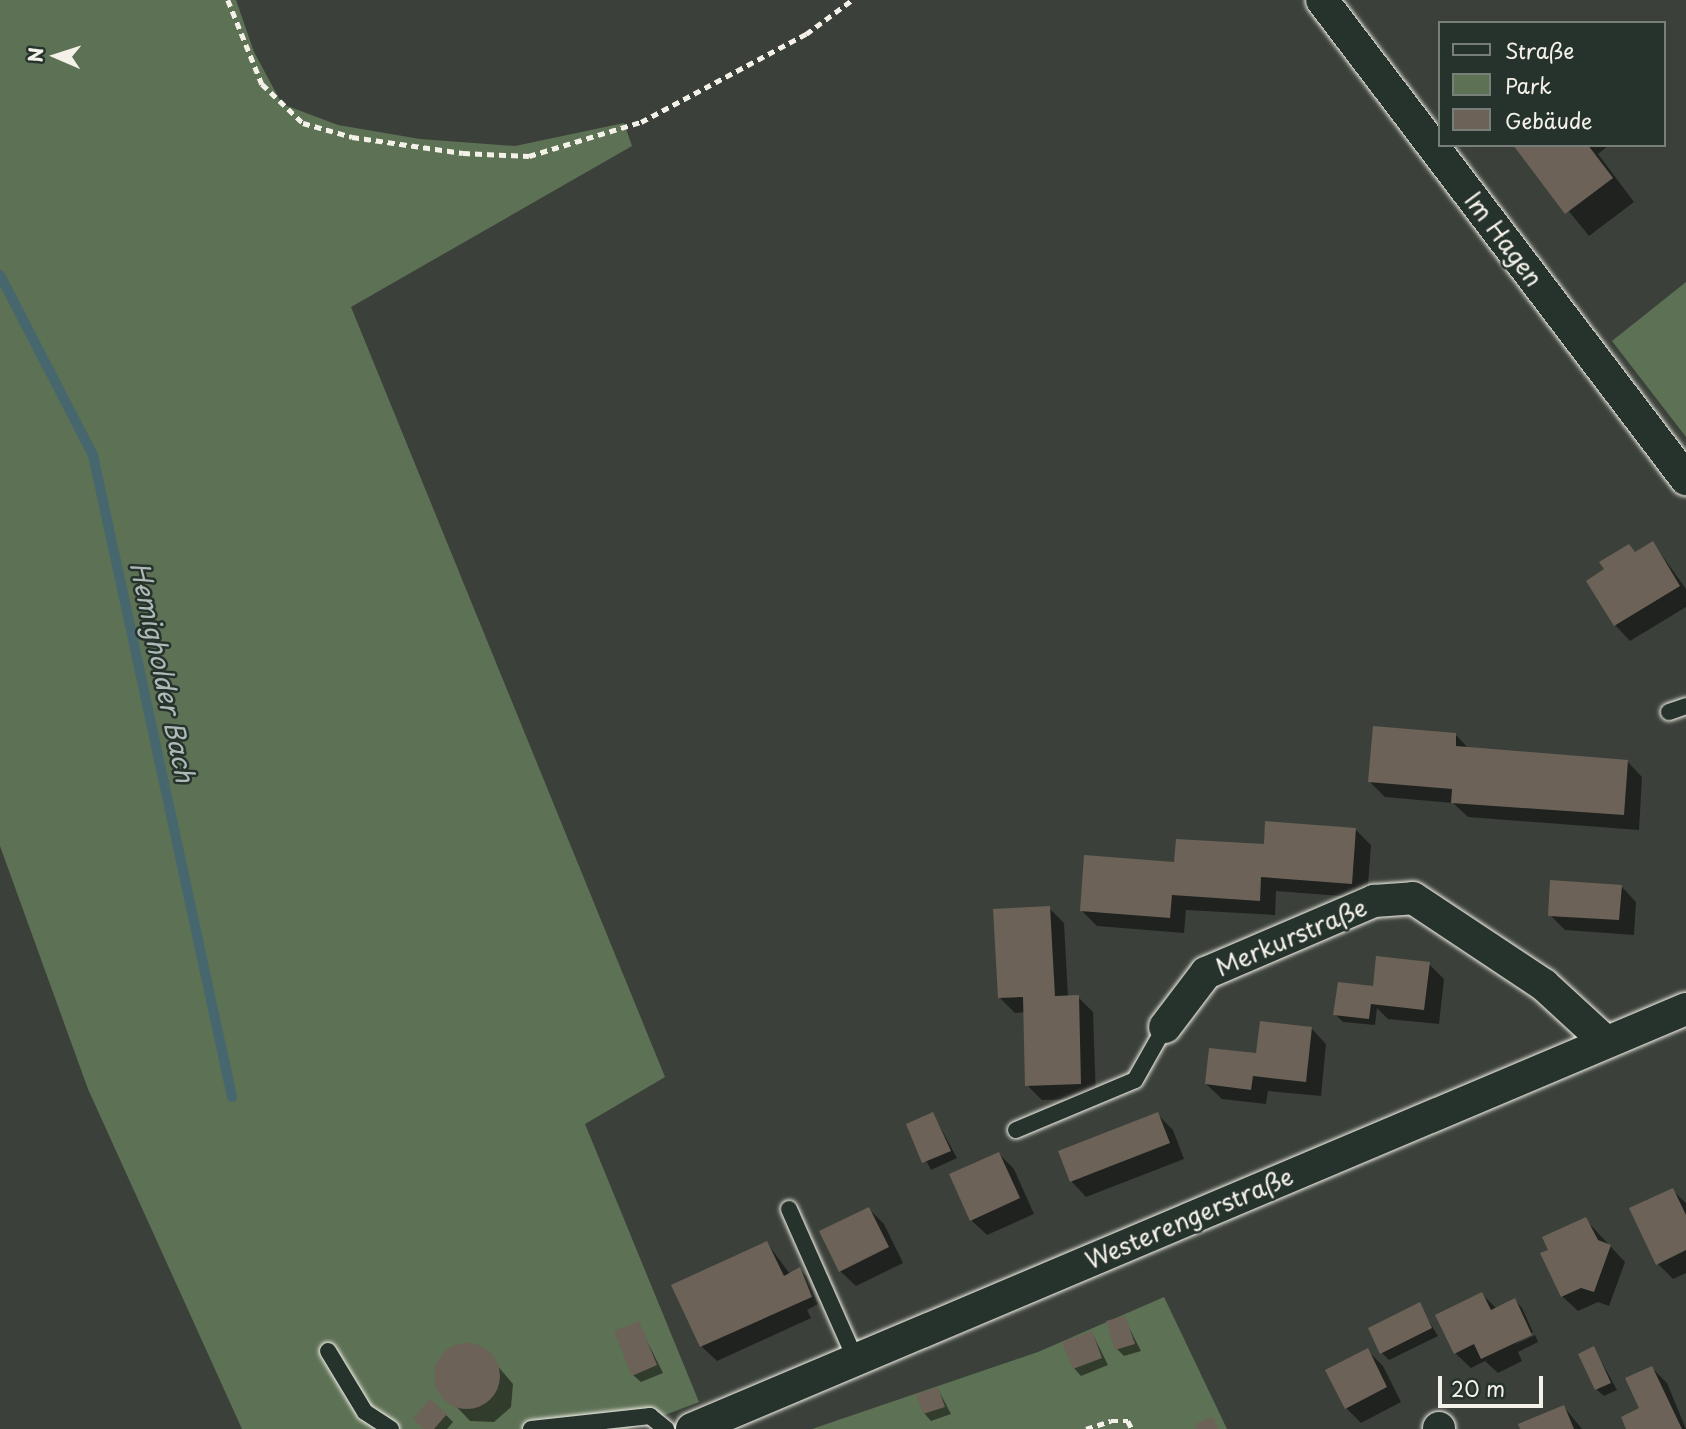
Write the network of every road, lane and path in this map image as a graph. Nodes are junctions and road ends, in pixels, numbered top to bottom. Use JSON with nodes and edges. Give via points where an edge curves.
{"nodes":[{"id":1,"x":228,"y":0,"type":"edge"},
{"id":2,"x":852,"y":0,"type":"edge"},
{"id":3,"x":1322,"y":0,"type":"edge"},
{"id":4,"x":1686,"y":479,"type":"edge"},
{"id":5,"x":1686,"y":706,"type":"edge"},
{"id":6,"x":1669,"y":712,"type":"dead end"},
{"id":7,"x":1686,"y":1009,"type":"edge"},
{"id":8,"x":1165,"y":1027,"type":"joint"},
{"id":9,"x":1605,"y":1041,"type":"junction"},
{"id":10,"x":1016,"y":1130,"type":"dead end"},
{"id":11,"x":789,"y":1209,"type":"dead end"},
{"id":12,"x":328,"y":1351,"type":"dead end"},
{"id":13,"x":856,"y":1360,"type":"junction"},
{"id":14,"x":713,"y":1425,"type":"edge"},
{"id":15,"x":391,"y":1429,"type":"edge"},
{"id":16,"x":531,"y":1429,"type":"edge"},
{"id":17,"x":666,"y":1429,"type":"edge"},
{"id":18,"x":1086,"y":1429,"type":"edge"},
{"id":19,"x":1132,"y":1429,"type":"edge"}],
"edges":[{"from":1,"to":2,"type":"path","via":[[261,84],[303,123],[352,137],[463,153],[529,156],[641,122],[806,34]]},
{"from":3,"to":4,"type":"street","name":"Im Hagen"},
{"from":5,"to":6,"type":"lane"},
{"from":7,"to":9,"type":"street","name":"Westerengerstraße"},
{"from":8,"to":9,"type":"street","name":"Merkurstraße","via":[[1206,973],[1374,901],[1413,898],[1544,985]]},
{"from":8,"to":10,"type":"lane","via":[[1135,1080]]},
{"from":9,"to":13,"type":"street","name":"Westerengerstraße"},
{"from":11,"to":13,"type":"lane"},
{"from":12,"to":15,"type":"lane","via":[[365,1412]]},
{"from":13,"to":14,"type":"street","name":"Westerengerstraße"},
{"from":16,"to":17,"type":"lane","via":[[650,1416]]},
{"from":18,"to":19,"type":"path","via":[[1111,1421],[1128,1422]]}]}
